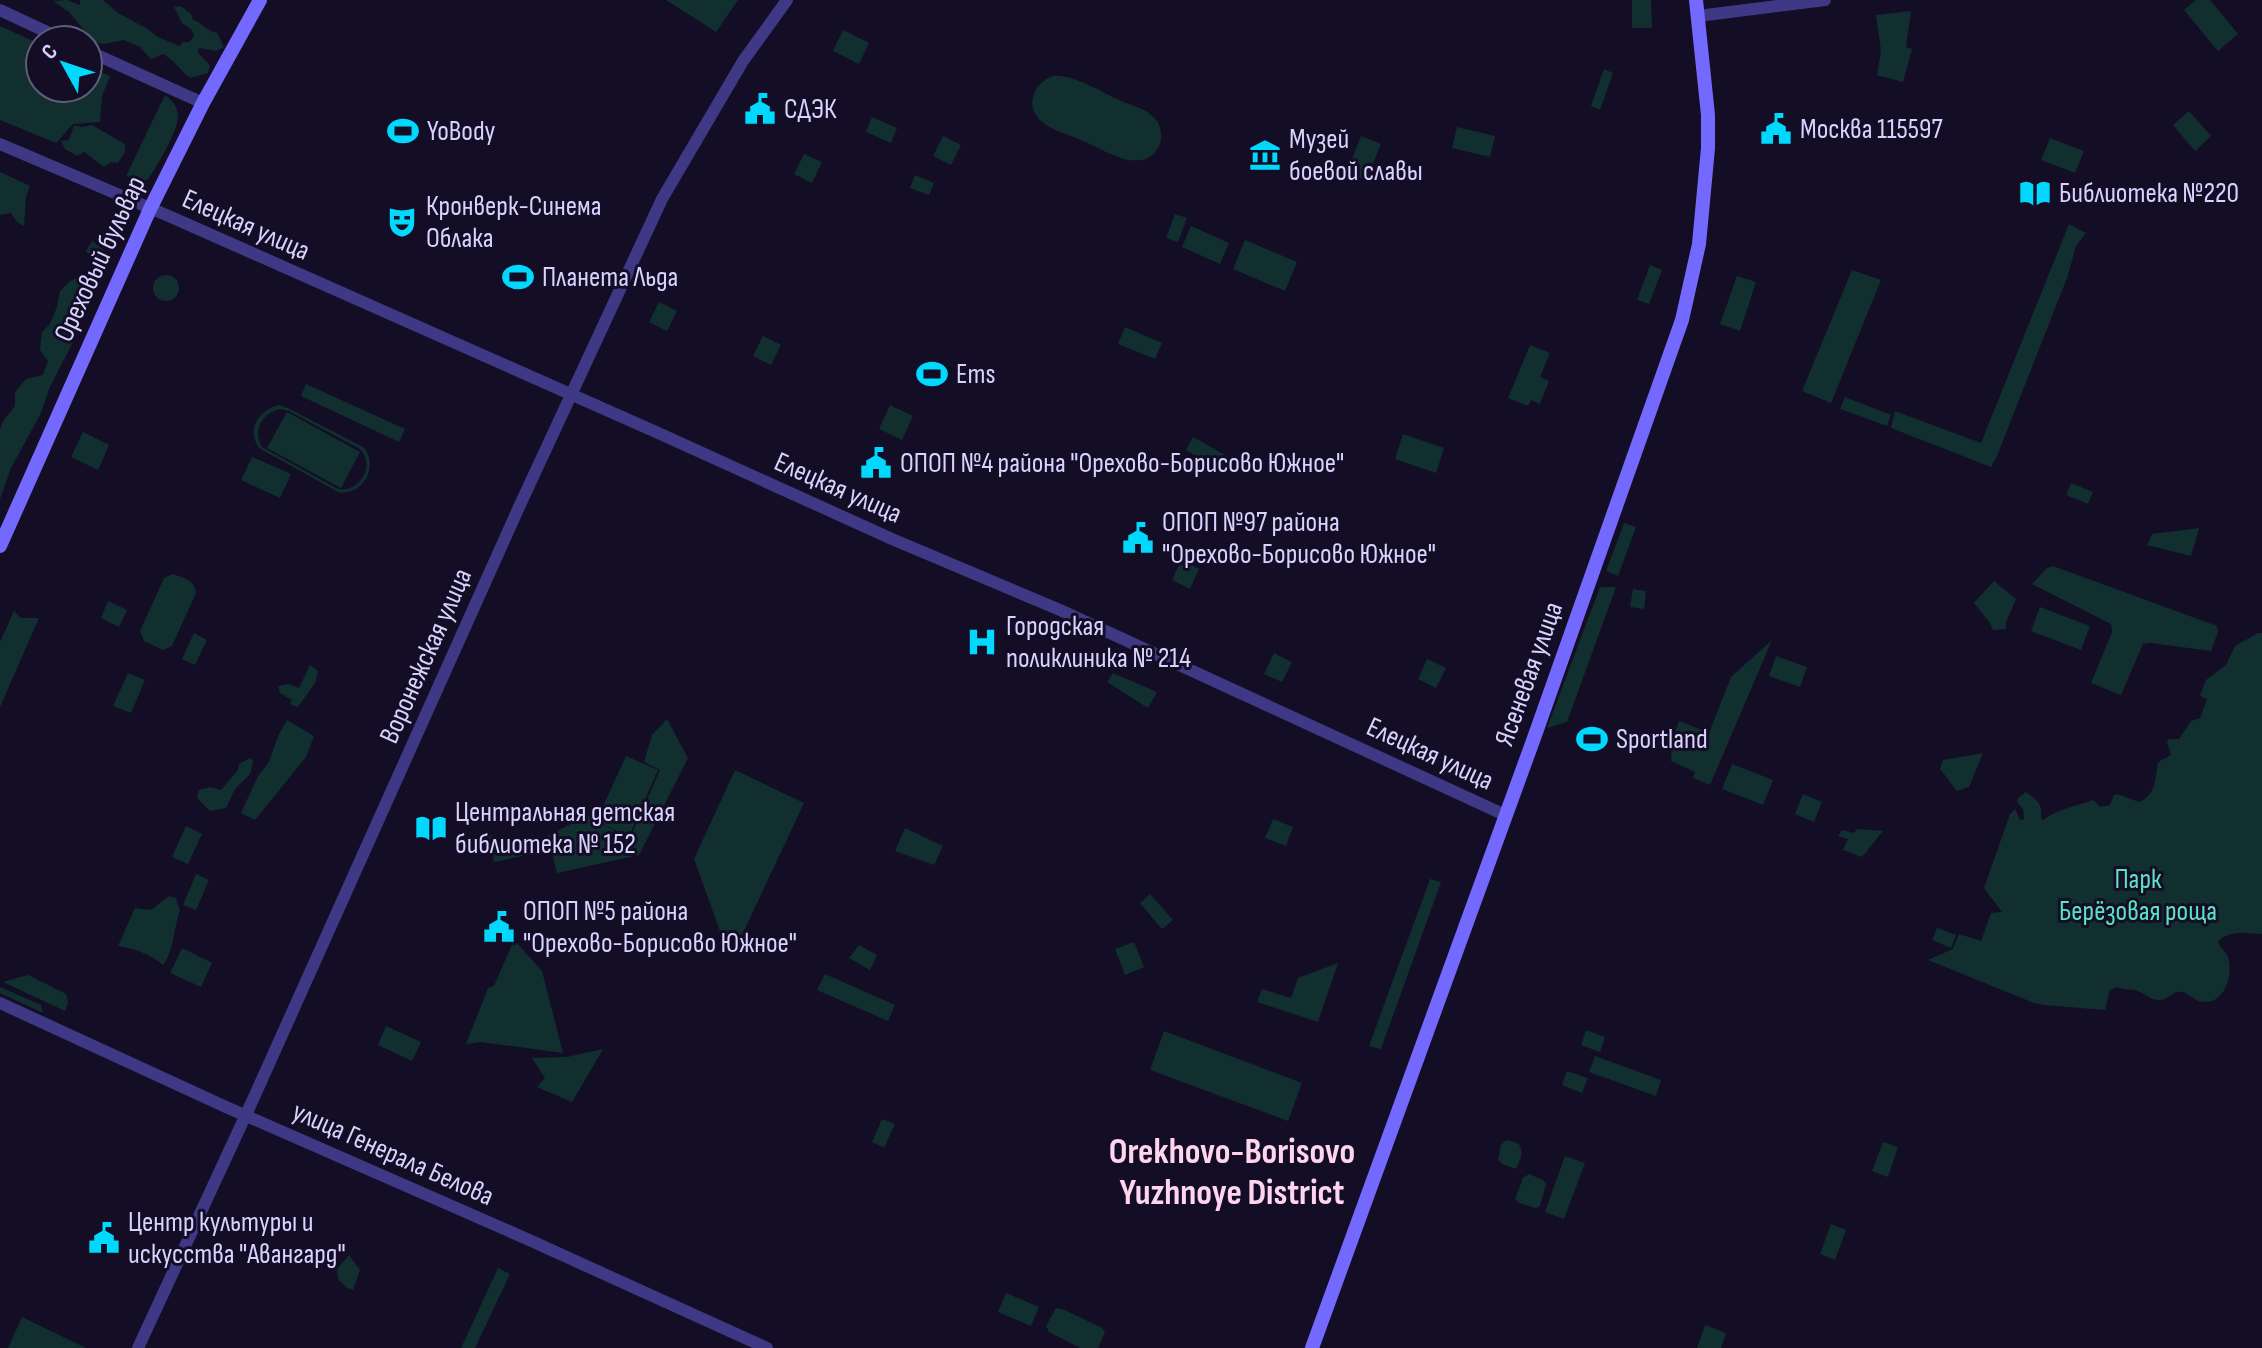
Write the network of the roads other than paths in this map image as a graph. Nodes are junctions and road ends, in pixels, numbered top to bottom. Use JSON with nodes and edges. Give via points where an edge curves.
{"nodes":[{"id":1,"x":260,"y":0,"type":"edge"},
{"id":2,"x":787,"y":0,"type":"edge"},
{"id":3,"x":1696,"y":0,"type":"edge"},
{"id":4,"x":1825,"y":0,"type":"edge"},
{"id":5,"x":0,"y":10,"type":"edge"},
{"id":6,"x":1698,"y":16,"type":"junction"},
{"id":7,"x":30,"y":24,"type":"edge"},
{"id":8,"x":104,"y":58,"type":"edge"},
{"id":9,"x":203,"y":103,"type":"junction"},
{"id":10,"x":0,"y":144,"type":"edge"},
{"id":11,"x":150,"y":209,"type":"junction"},
{"id":12,"x":570,"y":394,"type":"junction"},
{"id":13,"x":0,"y":546,"type":"edge"},
{"id":14,"x":1505,"y":815,"type":"junction"},
{"id":15,"x":0,"y":1003,"type":"edge"},
{"id":16,"x":245,"y":1115,"type":"junction"},
{"id":17,"x":138,"y":1348,"type":"edge"},
{"id":18,"x":767,"y":1348,"type":"edge"},
{"id":19,"x":1312,"y":1348,"type":"edge"}],
"edges":[{"from":1,"to":9,"type":"main road","name":"Ореховый бульвар"},
{"from":2,"to":12,"type":"street","name":"Воронежская улица","via":[[743,61],[662,199]]},
{"from":3,"to":6,"type":"main road","name":"Ясеневая улица"},
{"from":4,"to":6,"type":"street"},
{"from":5,"to":7,"type":"street"},
{"from":6,"to":14,"type":"main road","name":"Ясеневая улица","via":[[1708,148],[1691,286],[1656,399]]},
{"from":8,"to":9,"type":"street"},
{"from":9,"to":11,"type":"main road","name":"Ореховый бульвар"},
{"from":10,"to":11,"type":"street","name":"Елецкая улица"},
{"from":11,"to":12,"type":"street","name":"Елецкая улица"},
{"from":11,"to":13,"type":"main road","name":"Ореховый бульвар"},
{"from":12,"to":14,"type":"street","name":"Елецкая улица","via":[[1060,610]]},
{"from":12,"to":16,"type":"street","name":"Воронежская улица"},
{"from":14,"to":19,"type":"main road","name":"Ясеневая улица"},
{"from":15,"to":16,"type":"street","name":"улица Генерала Белова"},
{"from":16,"to":17,"type":"street","name":"Воронежская улица"},
{"from":16,"to":18,"type":"street","name":"улица Генерала Белова"}]}
